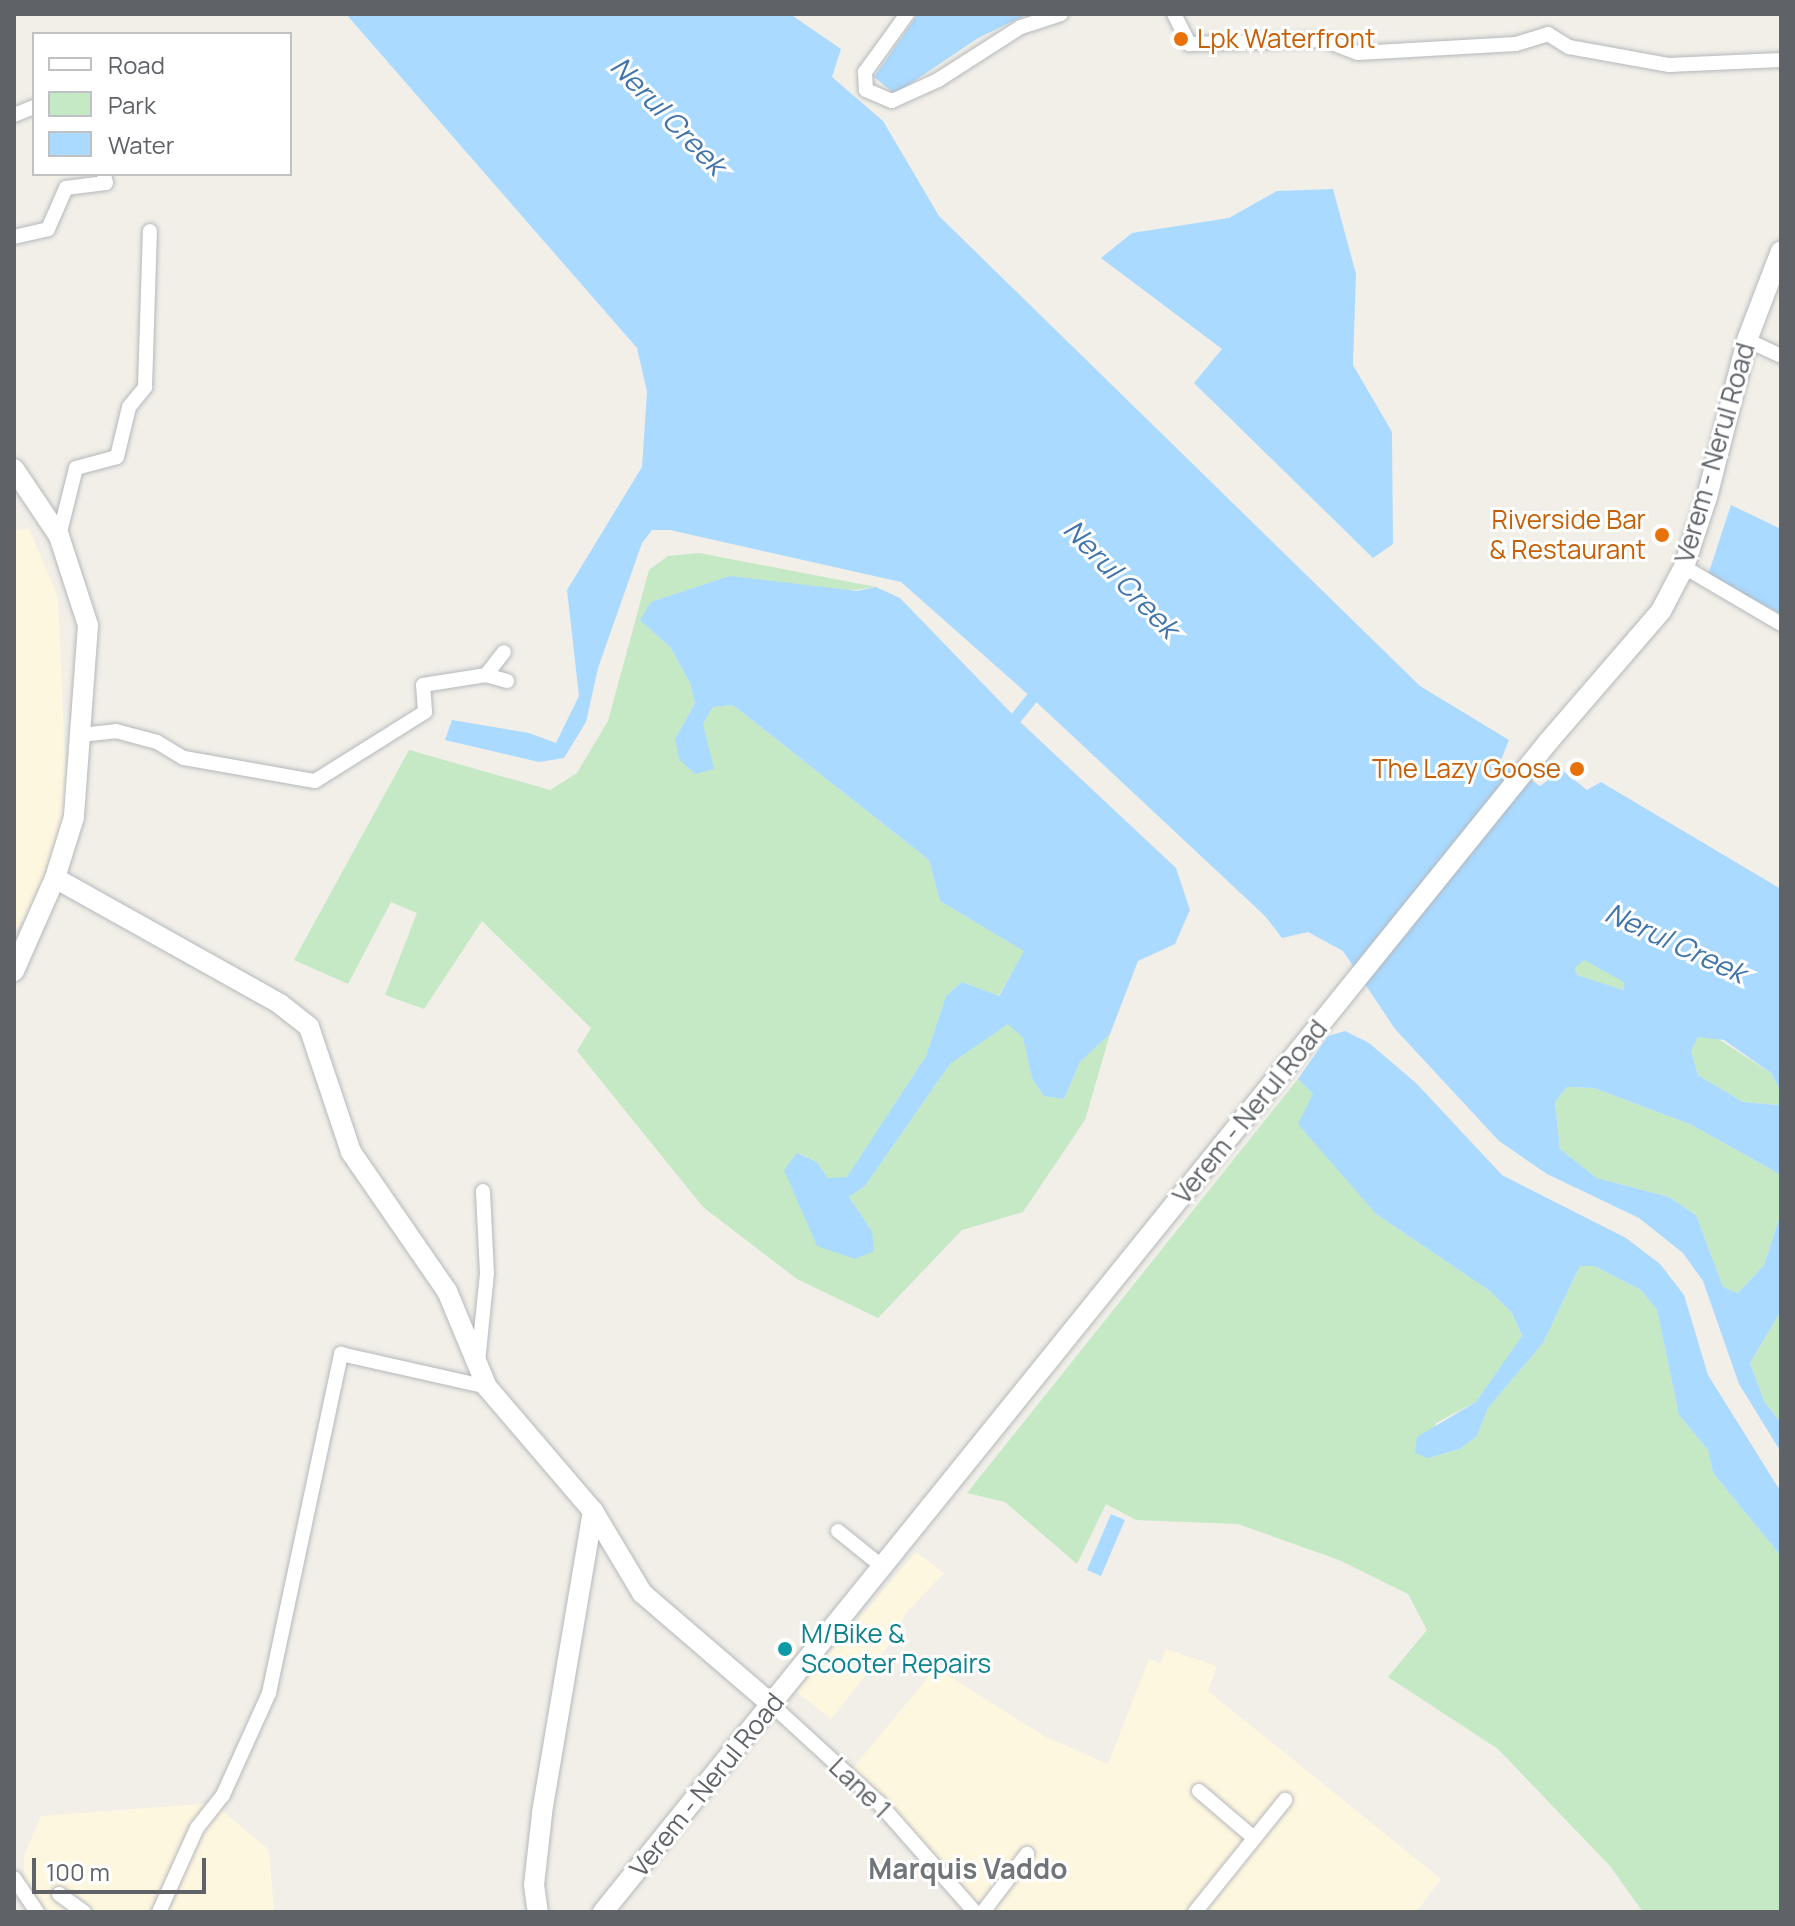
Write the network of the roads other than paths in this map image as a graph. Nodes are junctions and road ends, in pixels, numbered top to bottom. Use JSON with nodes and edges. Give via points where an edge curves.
{"nodes":[{"id":1,"x":907,"y":14,"type":"edge"},
{"id":2,"x":1061,"y":14,"type":"edge"},
{"id":3,"x":1174,"y":14,"type":"edge"},
{"id":4,"x":1781,"y":60,"type":"edge"},
{"id":5,"x":104,"y":176,"type":"edge"},
{"id":6,"x":150,"y":231,"type":"dead end"},
{"id":7,"x":14,"y":237,"type":"edge"},
{"id":8,"x":1781,"y":251,"type":"edge"},
{"id":9,"x":1747,"y":340,"type":"junction"},
{"id":10,"x":1781,"y":356,"type":"edge"},
{"id":11,"x":14,"y":469,"type":"edge"},
{"id":12,"x":59,"y":536,"type":"junction"},
{"id":13,"x":1684,"y":567,"type":"junction"},
{"id":14,"x":1781,"y":624,"type":"edge"},
{"id":15,"x":504,"y":652,"type":"dead end"},
{"id":16,"x":486,"y":675,"type":"junction"},
{"id":17,"x":507,"y":681,"type":"dead end"},
{"id":18,"x":80,"y":735,"type":"junction"},
{"id":19,"x":55,"y":878,"type":"junction"},
{"id":20,"x":14,"y":971,"type":"edge"},
{"id":21,"x":483,"y":1191,"type":"dead end"},
{"id":22,"x":482,"y":1378,"type":"junction"},
{"id":23,"x":593,"y":1511,"type":"junction"},
{"id":24,"x":838,"y":1531,"type":"dead end"},
{"id":25,"x":884,"y":1568,"type":"junction"},
{"id":26,"x":772,"y":1705,"type":"junction"},
{"id":27,"x":1199,"y":1791,"type":"dead end"},
{"id":28,"x":1285,"y":1800,"type":"dead end"},
{"id":29,"x":1254,"y":1838,"type":"junction"},
{"id":30,"x":1027,"y":1854,"type":"dead end"},
{"id":31,"x":14,"y":1878,"type":"edge"},
{"id":32,"x":59,"y":1894,"type":"dead end"},
{"id":33,"x":37,"y":1912,"type":"edge"},
{"id":34,"x":84,"y":1912,"type":"edge"},
{"id":35,"x":159,"y":1912,"type":"edge"},
{"id":36,"x":538,"y":1912,"type":"edge"},
{"id":37,"x":603,"y":1912,"type":"edge"},
{"id":38,"x":975,"y":1912,"type":"edge"},
{"id":39,"x":983,"y":1912,"type":"edge"},
{"id":40,"x":1195,"y":1912,"type":"edge"}],
"edges":[{"from":1,"to":2,"type":"street","via":[[865,72],[866,90],[892,101],[938,80],[1021,27]]},
{"from":3,"to":4,"type":"street","via":[[1189,44],[1324,40],[1358,53],[1516,44],[1548,34],[1569,47],[1669,65]]},
{"from":5,"to":7,"type":"street","via":[[106,183],[66,188],[48,229]]},
{"from":6,"to":12,"type":"street","via":[[145,387],[129,407],[117,457],[76,468]]},
{"from":8,"to":9,"type":"main road","name":"Verem - Nerul Road"},
{"from":9,"to":10,"type":"street"},
{"from":9,"to":13,"type":"main road","name":"Verem - Nerul Road"},
{"from":11,"to":12,"type":"main road"},
{"from":12,"to":18,"type":"main road","via":[[88,625]]},
{"from":13,"to":14,"type":"street"},
{"from":13,"to":25,"type":"main road","name":"Verem - Nerul Road","via":[[1661,611],[1548,742]]},
{"from":15,"to":16,"type":"street"},
{"from":16,"to":17,"type":"street"},
{"from":16,"to":18,"type":"street","via":[[423,685],[425,712],[315,781],[184,758],[157,742],[116,731]]},
{"from":18,"to":19,"type":"main road","via":[[74,817]]},
{"from":19,"to":20,"type":"main road"},
{"from":19,"to":22,"type":"main road","via":[[280,1004],[309,1027],[351,1152],[441,1281]]},
{"from":21,"to":22,"type":"street","via":[[487,1274]]},
{"from":22,"to":23,"type":"main road"},
{"from":22,"to":35,"type":"street","via":[[341,1354],[269,1693],[223,1795],[197,1828]]},
{"from":23,"to":26,"type":"main road","via":[[642,1593]]},
{"from":23,"to":36,"type":"main road","via":[[542,1814],[534,1885]]},
{"from":24,"to":25,"type":"street"},
{"from":25,"to":26,"type":"main road","name":"Verem - Nerul Road"},
{"from":26,"to":37,"type":"main road","name":"Verem - Nerul Road"},
{"from":26,"to":38,"type":"street","name":"Lane 1","via":[[878,1802]]},
{"from":27,"to":29,"type":"street"},
{"from":28,"to":29,"type":"street"},
{"from":29,"to":40,"type":"street"},
{"from":30,"to":39,"type":"street"},
{"from":31,"to":33,"type":"street"},
{"from":32,"to":34,"type":"street"}]}
